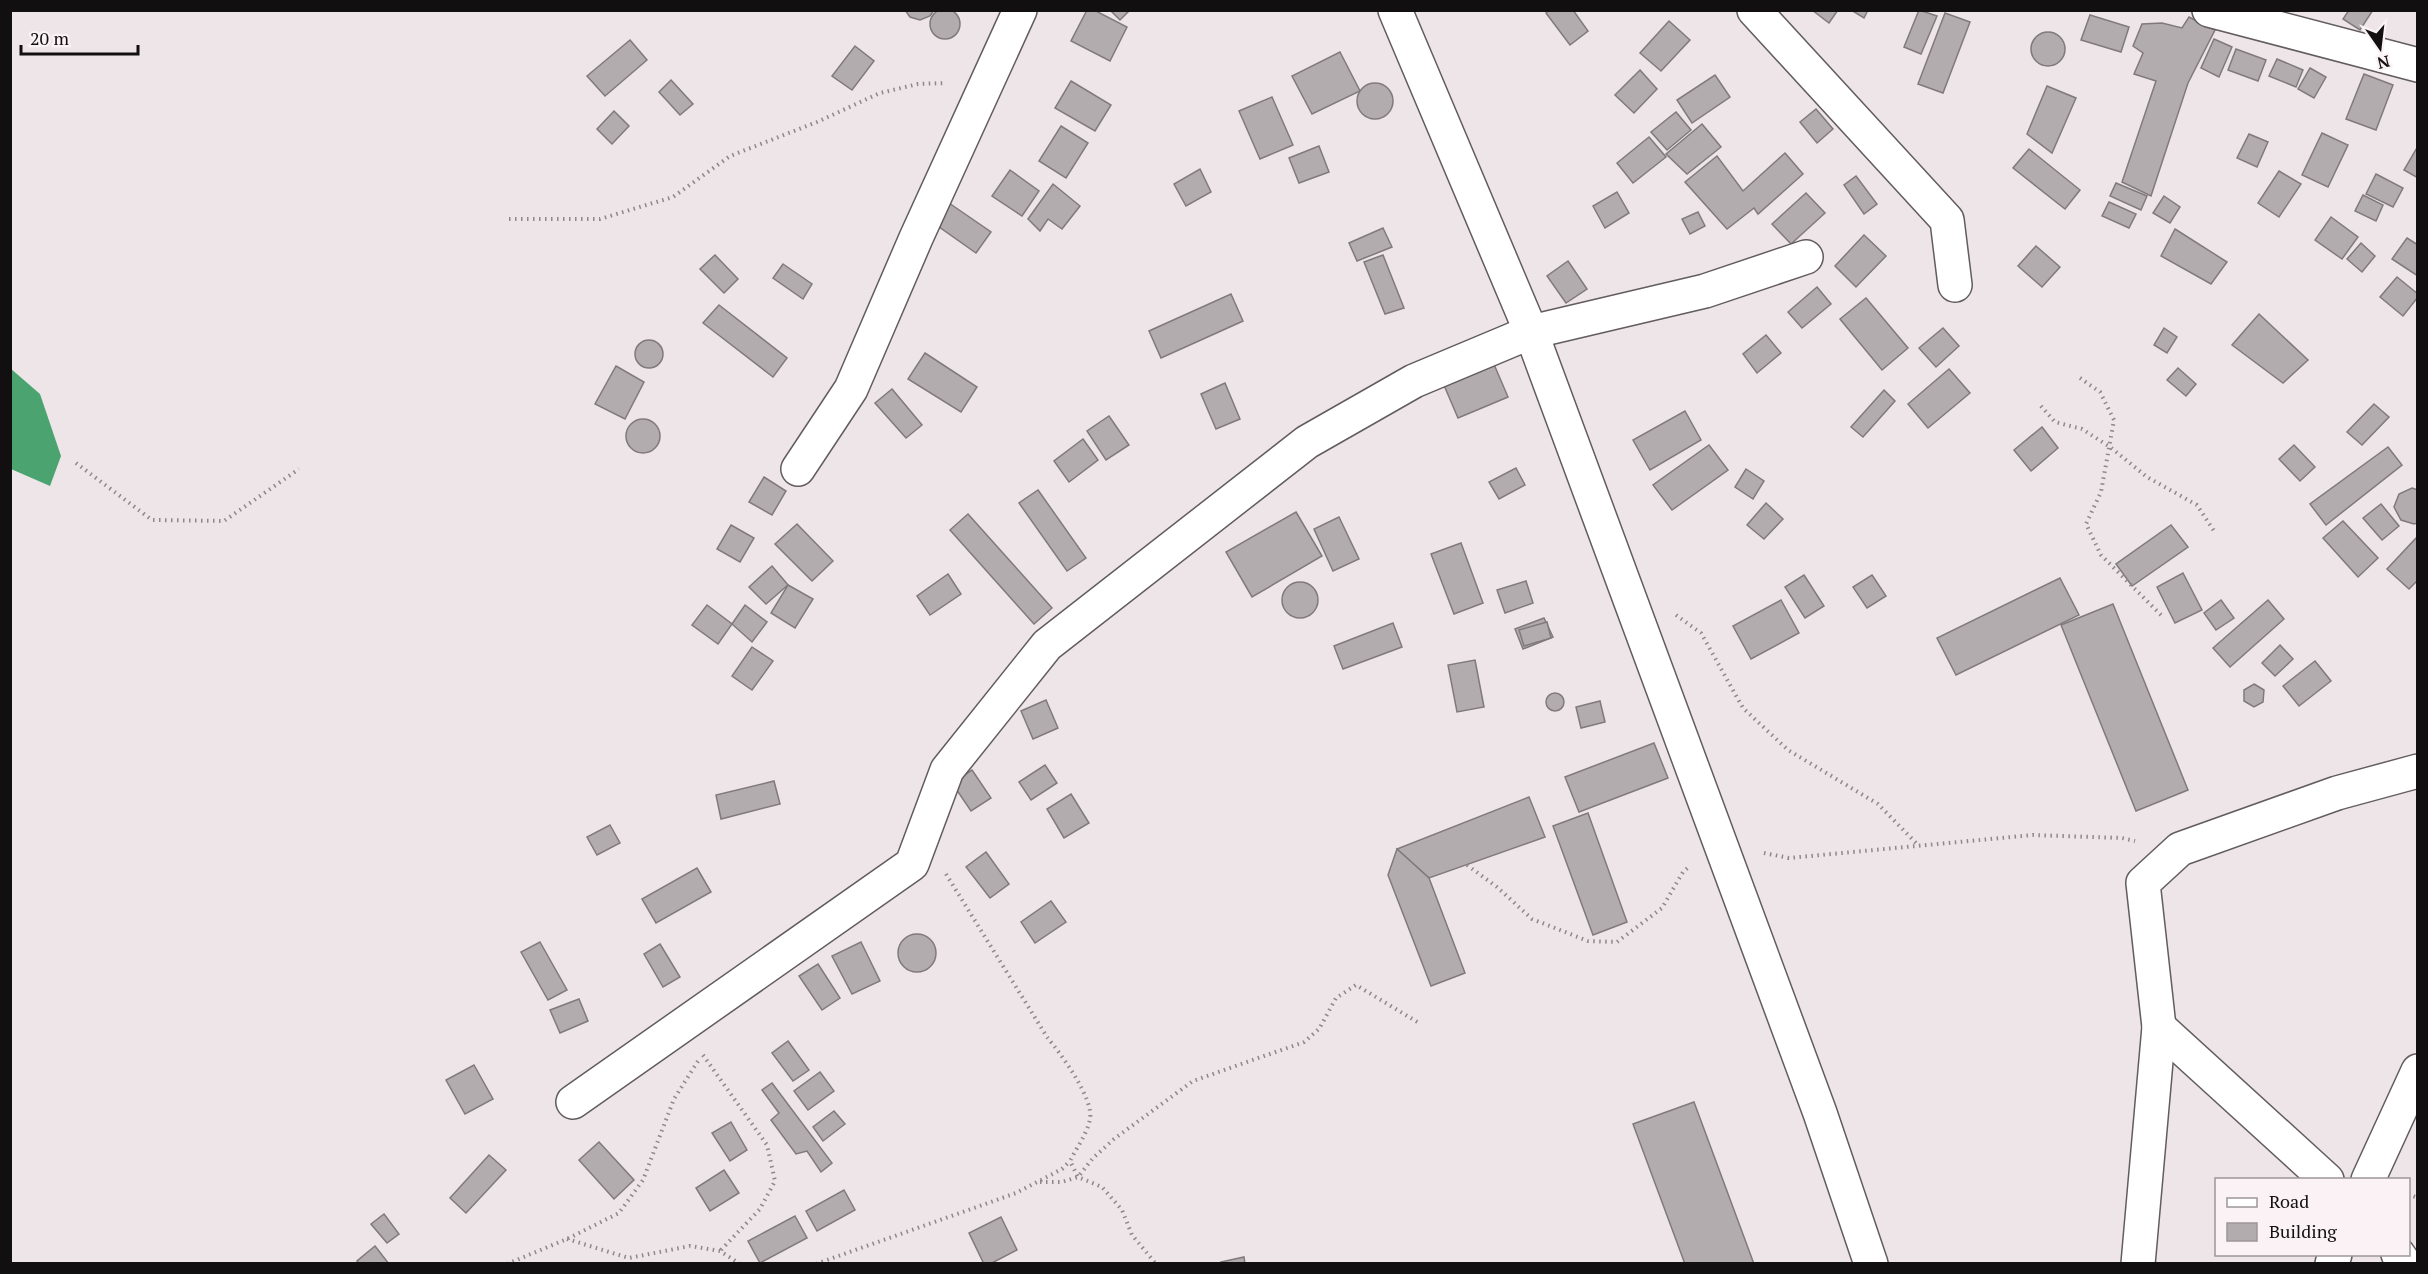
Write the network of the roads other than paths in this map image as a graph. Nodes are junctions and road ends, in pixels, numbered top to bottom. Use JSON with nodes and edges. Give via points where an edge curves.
{"nodes":[{"id":1,"x":1020,"y":10,"type":"edge"},
{"id":2,"x":1395,"y":10,"type":"edge"},
{"id":3,"x":1754,"y":10,"type":"edge"},
{"id":4,"x":2209,"y":10,"type":"edge"},
{"id":5,"x":2418,"y":65,"type":"edge"},
{"id":6,"x":1806,"y":257,"type":"dead end"},
{"id":7,"x":1955,"y":285,"type":"dead end"},
{"id":8,"x":1531,"y":332,"type":"junction"},
{"id":9,"x":798,"y":469,"type":"dead end"},
{"id":10,"x":2418,"y":771,"type":"edge"},
{"id":11,"x":2159,"y":1027,"type":"junction"},
{"id":12,"x":2418,"y":1071,"type":"edge"},
{"id":13,"x":573,"y":1102,"type":"dead end"},
{"id":14,"x":2326,"y":1178,"type":"edge"},
{"id":15,"x":2368,"y":1178,"type":"edge"},
{"id":16,"x":1870,"y":1263,"type":"edge"},
{"id":17,"x":2138,"y":1263,"type":"edge"}],
"edges":[{"from":1,"to":9,"type":"street","via":[[851,389]]},
{"from":2,"to":8,"type":"street"},
{"from":3,"to":7,"type":"street","via":[[1947,220]]},
{"from":4,"to":5,"type":"street"},
{"from":6,"to":8,"type":"street","via":[[1705,291]]},
{"from":8,"to":13,"type":"street","via":[[1414,381],[1307,442],[1047,645],[947,770],[912,864]]},
{"from":8,"to":16,"type":"street","via":[[1820,1113]]},
{"from":10,"to":11,"type":"street","via":[[2337,793],[2180,849],[2143,883]]},
{"from":11,"to":14,"type":"street"},
{"from":11,"to":17,"type":"street"},
{"from":12,"to":15,"type":"street"}]}
